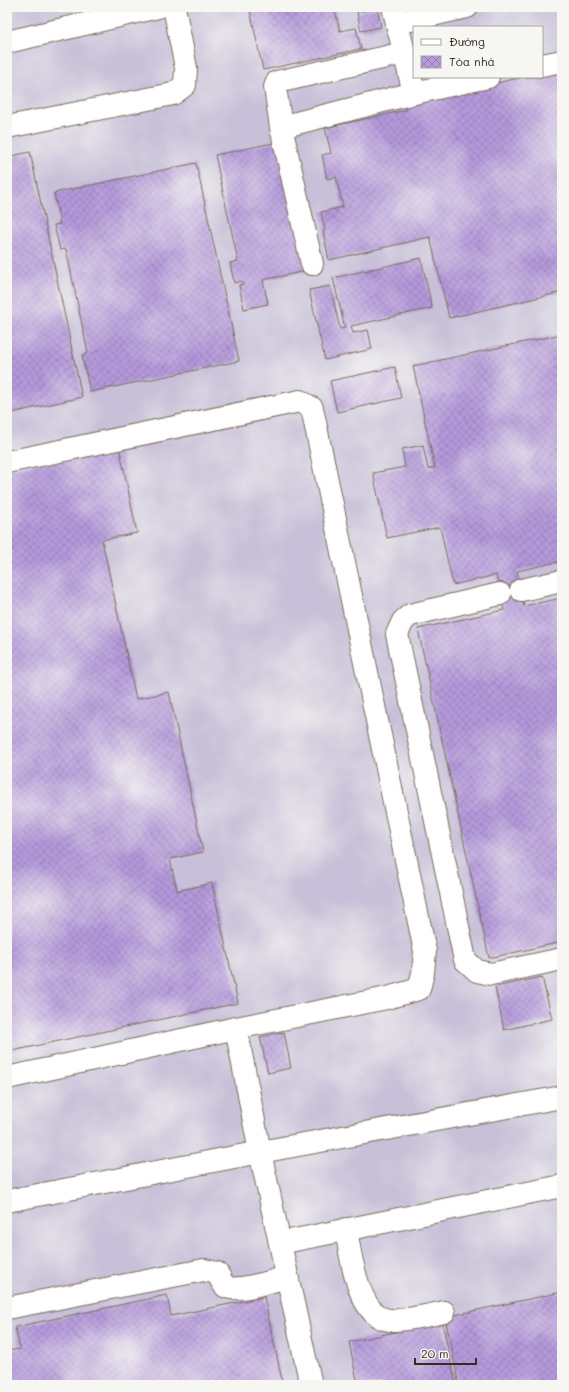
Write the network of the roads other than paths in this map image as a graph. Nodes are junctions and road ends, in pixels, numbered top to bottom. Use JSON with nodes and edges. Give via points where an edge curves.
{"nodes":[{"id":1,"x":158,"y":7,"type":"edge"},
{"id":2,"x":174,"y":7,"type":"edge"},
{"id":3,"x":467,"y":7,"type":"edge"},
{"id":4,"x":395,"y":15,"type":"edge"},
{"id":5,"x":7,"y":42,"type":"edge"},
{"id":6,"x":404,"y":53,"type":"junction"},
{"id":7,"x":562,"y":61,"type":"edge"},
{"id":8,"x":543,"y":65,"type":"edge"},
{"id":9,"x":483,"y":78,"type":"edge"},
{"id":10,"x":414,"y":93,"type":"junction"},
{"id":11,"x":7,"y":127,"type":"edge"},
{"id":12,"x":281,"y":127,"type":"junction"},
{"id":13,"x":312,"y":264,"type":"dead end"},
{"id":14,"x":7,"y":462,"type":"edge"},
{"id":15,"x":562,"y":581,"type":"edge"},
{"id":16,"x":521,"y":590,"type":"dead end"},
{"id":17,"x":500,"y":594,"type":"dead end"},
{"id":18,"x":562,"y":959,"type":"edge"},
{"id":19,"x":236,"y":1028,"type":"junction"},
{"id":20,"x":7,"y":1078,"type":"edge"},
{"id":21,"x":562,"y":1097,"type":"edge"},
{"id":22,"x":260,"y":1152,"type":"junction"},
{"id":23,"x":562,"y":1186,"type":"edge"},
{"id":24,"x":7,"y":1201,"type":"edge"},
{"id":25,"x":346,"y":1229,"type":"junction"},
{"id":26,"x":280,"y":1243,"type":"junction"},
{"id":27,"x":287,"y":1277,"type":"junction"},
{"id":28,"x":7,"y":1308,"type":"edge"},
{"id":29,"x":444,"y":1312,"type":"dead end"},
{"id":30,"x":311,"y":1385,"type":"edge"}],
"edges":[{"from":1,"to":5,"type":"lane"},
{"from":2,"to":11,"type":"lane","via":[[186,68],[185,85],[173,94]]},
{"from":3,"to":4,"type":"lane"},
{"from":4,"to":6,"type":"lane"},
{"from":6,"to":10,"type":"lane"},
{"from":6,"to":12,"type":"lane","via":[[277,82],[275,94]]},
{"from":7,"to":8,"type":"lane"},
{"from":9,"to":10,"type":"lane"},
{"from":10,"to":12,"type":"lane"},
{"from":12,"to":13,"type":"lane"},
{"from":14,"to":19,"type":"lane","via":[[300,401],[312,408],[425,951],[423,973],[419,989],[387,998]]},
{"from":15,"to":16,"type":"lane"},
{"from":17,"to":18,"type":"lane","via":[[410,615],[403,621],[397,634],[465,960],[477,971],[491,974]]},
{"from":19,"to":20,"type":"lane"},
{"from":19,"to":22,"type":"lane"},
{"from":21,"to":22,"type":"lane"},
{"from":22,"to":24,"type":"lane"},
{"from":22,"to":26,"type":"lane"},
{"from":23,"to":25,"type":"lane"},
{"from":25,"to":26,"type":"lane"},
{"from":25,"to":29,"type":"lane","via":[[357,1286],[366,1303],[379,1316],[389,1320]]},
{"from":26,"to":27,"type":"lane"},
{"from":27,"to":28,"type":"lane","via":[[240,1289],[226,1287],[217,1273],[204,1270]]},
{"from":27,"to":30,"type":"lane"}]}
